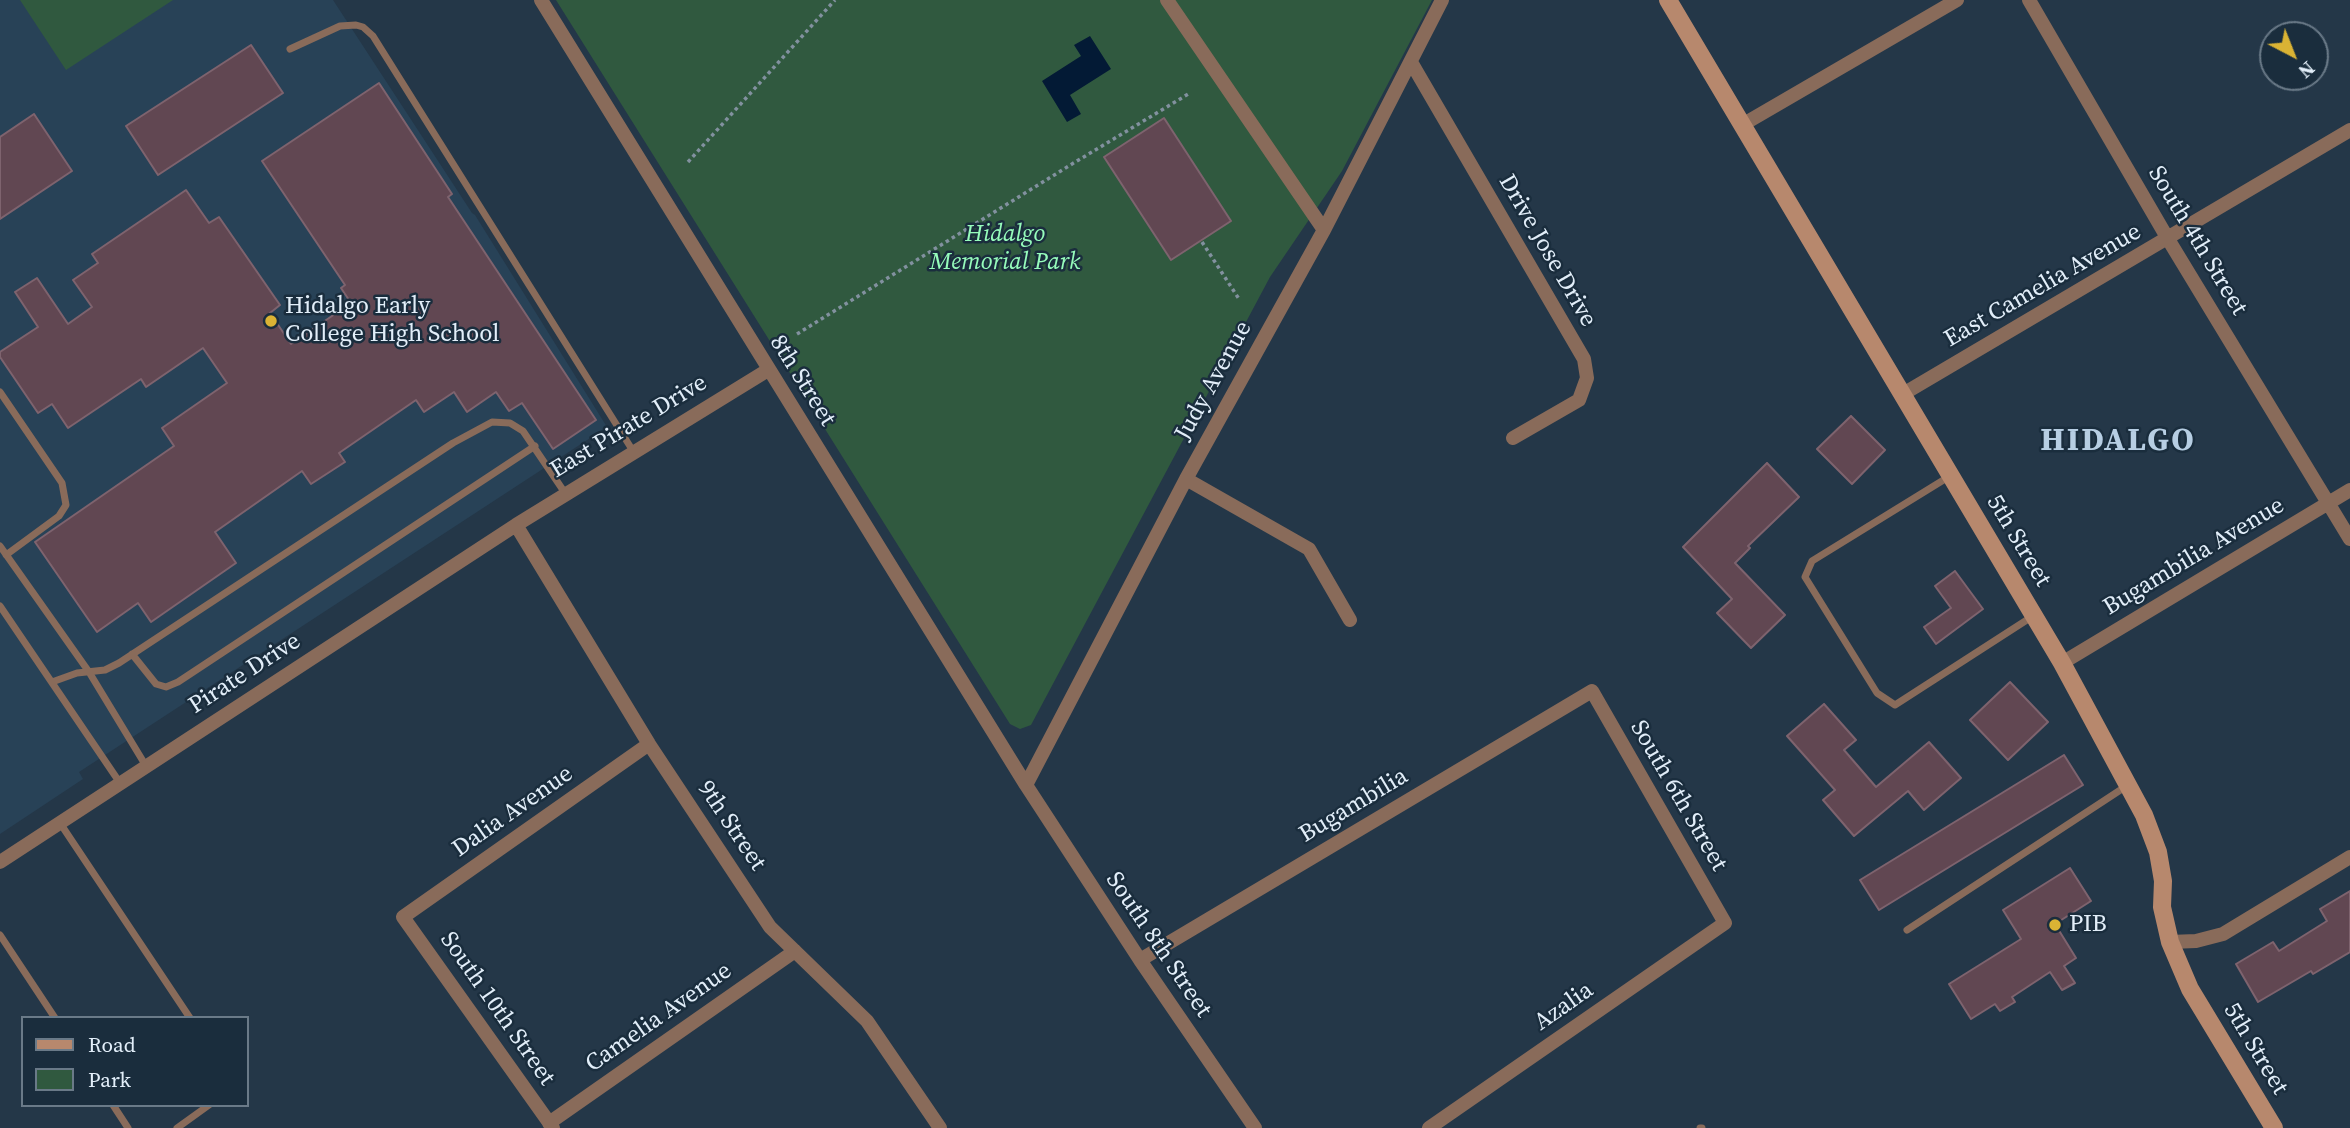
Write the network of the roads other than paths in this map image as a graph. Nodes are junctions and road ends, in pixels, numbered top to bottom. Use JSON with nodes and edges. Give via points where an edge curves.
{"nodes":[{"id":1,"x":541,"y":0,"type":"edge"},
{"id":2,"x":1167,"y":0,"type":"edge"},
{"id":3,"x":1442,"y":0,"type":"edge"},
{"id":4,"x":1668,"y":0,"type":"edge"},
{"id":5,"x":1957,"y":0,"type":"edge"},
{"id":6,"x":2029,"y":0,"type":"edge"},
{"id":7,"x":290,"y":49,"type":"dead end"},
{"id":8,"x":1411,"y":62,"type":"junction"},
{"id":9,"x":1742,"y":125,"type":"junction"},
{"id":10,"x":2350,"y":130,"type":"edge"},
{"id":11,"x":1324,"y":230,"type":"junction"},
{"id":12,"x":2168,"y":239,"type":"junction"},
{"id":13,"x":768,"y":370,"type":"junction"},
{"id":14,"x":0,"y":392,"type":"edge"},
{"id":15,"x":1903,"y":394,"type":"junction"},
{"id":16,"x":1513,"y":438,"type":"dead end"},
{"id":17,"x":535,"y":446,"type":"junction"},
{"id":18,"x":633,"y":451,"type":"junction"},
{"id":19,"x":1950,"y":476,"type":"junction"},
{"id":20,"x":1186,"y":479,"type":"junction"},
{"id":21,"x":2350,"y":491,"type":"edge"},
{"id":22,"x":565,"y":493,"type":"junction"},
{"id":23,"x":2329,"y":503,"type":"junction"},
{"id":24,"x":516,"y":525,"type":"junction"},
{"id":25,"x":2350,"y":539,"type":"edge"},
{"id":26,"x":0,"y":546,"type":"edge"},
{"id":27,"x":6,"y":555,"type":"junction"},
{"id":28,"x":0,"y":606,"type":"edge"},
{"id":29,"x":2033,"y":616,"type":"junction"},
{"id":30,"x":1350,"y":620,"type":"dead end"},
{"id":31,"x":132,"y":654,"type":"junction"},
{"id":32,"x":2062,"y":663,"type":"junction"},
{"id":33,"x":89,"y":672,"type":"junction"},
{"id":34,"x":52,"y":682,"type":"junction"},
{"id":35,"x":1592,"y":691,"type":"joint"},
{"id":36,"x":649,"y":744,"type":"junction"},
{"id":37,"x":146,"y":766,"type":"junction"},
{"id":38,"x":120,"y":783,"type":"junction"},
{"id":39,"x":1026,"y":785,"type":"junction"},
{"id":40,"x":2128,"y":785,"type":"junction"},
{"id":41,"x":60,"y":822,"type":"junction"},
{"id":42,"x":2350,"y":857,"type":"edge"},
{"id":43,"x":0,"y":862,"type":"edge"},
{"id":44,"x":403,"y":917,"type":"joint"},
{"id":45,"x":1725,"y":923,"type":"joint"},
{"id":46,"x":1907,"y":930,"type":"dead end"},
{"id":47,"x":0,"y":935,"type":"edge"},
{"id":48,"x":2170,"y":942,"type":"junction"},
{"id":49,"x":795,"y":951,"type":"junction"},
{"id":50,"x":1140,"y":960,"type":"junction"},
{"id":51,"x":54,"y":1016,"type":"edge"},
{"id":52,"x":190,"y":1016,"type":"edge"},
{"id":53,"x":114,"y":1107,"type":"edge"},
{"id":54,"x":206,"y":1107,"type":"edge"},
{"id":55,"x":551,"y":1125,"type":"edge"},
{"id":56,"x":128,"y":1128,"type":"edge"},
{"id":57,"x":177,"y":1128,"type":"edge"},
{"id":58,"x":940,"y":1128,"type":"edge"},
{"id":59,"x":1255,"y":1128,"type":"edge"},
{"id":60,"x":1429,"y":1128,"type":"edge"},
{"id":61,"x":2274,"y":1128,"type":"edge"}],
"edges":[{"from":1,"to":13,"type":"street","name":"8th Street"},
{"from":2,"to":11,"type":"street"},
{"from":3,"to":8,"type":"street","name":"Judy Avenue"},
{"from":4,"to":9,"type":"street","name":"5th Street"},
{"from":5,"to":9,"type":"street"},
{"from":6,"to":12,"type":"street","name":"South 4th Street"},
{"from":7,"to":18,"type":"lane","via":[[340,26],[363,27],[373,36]]},
{"from":8,"to":11,"type":"street","name":"Judy Avenue"},
{"from":8,"to":16,"type":"street","name":"Drive Jose Drive","via":[[1584,359],[1587,378],[1578,400]]},
{"from":9,"to":15,"type":"street","name":"5th Street"},
{"from":10,"to":12,"type":"street","name":"East Camelia Avenue"},
{"from":11,"to":20,"type":"street","name":"Judy Avenue"},
{"from":12,"to":15,"type":"street","name":"East Camelia Avenue"},
{"from":12,"to":23,"type":"street","name":"South 4th Street"},
{"from":13,"to":18,"type":"street","name":"East Pirate Drive"},
{"from":13,"to":39,"type":"street","name":"8th Street"},
{"from":14,"to":27,"type":"lane","via":[[62,483],[66,505],[59,516]]},
{"from":15,"to":19,"type":"street","name":"5th Street"},
{"from":17,"to":22,"type":"lane"},
{"from":17,"to":31,"type":"lane","via":[[510,424],[492,422],[476,429]]},
{"from":17,"to":31,"type":"lane","via":[[178,682],[166,687],[156,684]]},
{"from":18,"to":22,"type":"street","name":"East Pirate Drive"},
{"from":19,"to":29,"type":"street","name":"5th Street"},
{"from":19,"to":29,"type":"lane","via":[[1812,561],[1805,577],[1877,693],[1895,705]]},
{"from":20,"to":30,"type":"street","via":[[1309,549]]},
{"from":20,"to":39,"type":"street","name":"Judy Avenue"},
{"from":21,"to":23,"type":"street","name":"Bugambilia Avenue"},
{"from":22,"to":24,"type":"street","name":"East Pirate Drive"},
{"from":23,"to":25,"type":"street","name":"South 4th Street"},
{"from":23,"to":32,"type":"street","name":"Bugambilia Avenue"},
{"from":24,"to":36,"type":"street","name":"9th Street"},
{"from":24,"to":37,"type":"street","name":"Pirate Drive"},
{"from":26,"to":27,"type":"lane"},
{"from":27,"to":33,"type":"lane"},
{"from":28,"to":34,"type":"lane"},
{"from":29,"to":32,"type":"street","name":"5th Street"},
{"from":31,"to":33,"type":"lane","via":[[105,670]]},
{"from":32,"to":40,"type":"street","name":"5th Street"},
{"from":33,"to":34,"type":"lane"},
{"from":33,"to":37,"type":"lane"},
{"from":34,"to":38,"type":"lane"},
{"from":35,"to":45,"type":"street","name":"South 6th Street"},
{"from":35,"to":50,"type":"street","name":"Bugambilia"},
{"from":36,"to":44,"type":"street","name":"Dalia Avenue"},
{"from":36,"to":49,"type":"street","name":"9th Street","via":[[770,927]]},
{"from":37,"to":38,"type":"street","name":"Pirate Drive"},
{"from":38,"to":41,"type":"street","name":"Pirate Drive"},
{"from":39,"to":50,"type":"street","name":"South 8th Street"},
{"from":40,"to":46,"type":"lane"},
{"from":40,"to":48,"type":"street","name":"5th Street","via":[[2158,852]]},
{"from":41,"to":43,"type":"street","name":"Pirate Drive"},
{"from":41,"to":52,"type":"lane"},
{"from":42,"to":48,"type":"street","via":[[2222,934]]},
{"from":44,"to":55,"type":"street","name":"South 10th Street"},
{"from":45,"to":60,"type":"street","name":"Azalia"},
{"from":47,"to":51,"type":"lane"},
{"from":48,"to":61,"type":"street","name":"5th Street","via":[[2190,989]]},
{"from":49,"to":55,"type":"street","name":"Camelia Avenue"},
{"from":49,"to":58,"type":"street","name":"9th Street","via":[[867,1021]]},
{"from":50,"to":59,"type":"street","name":"South 8th Street"},
{"from":53,"to":56,"type":"lane"},
{"from":54,"to":57,"type":"lane"}]}
